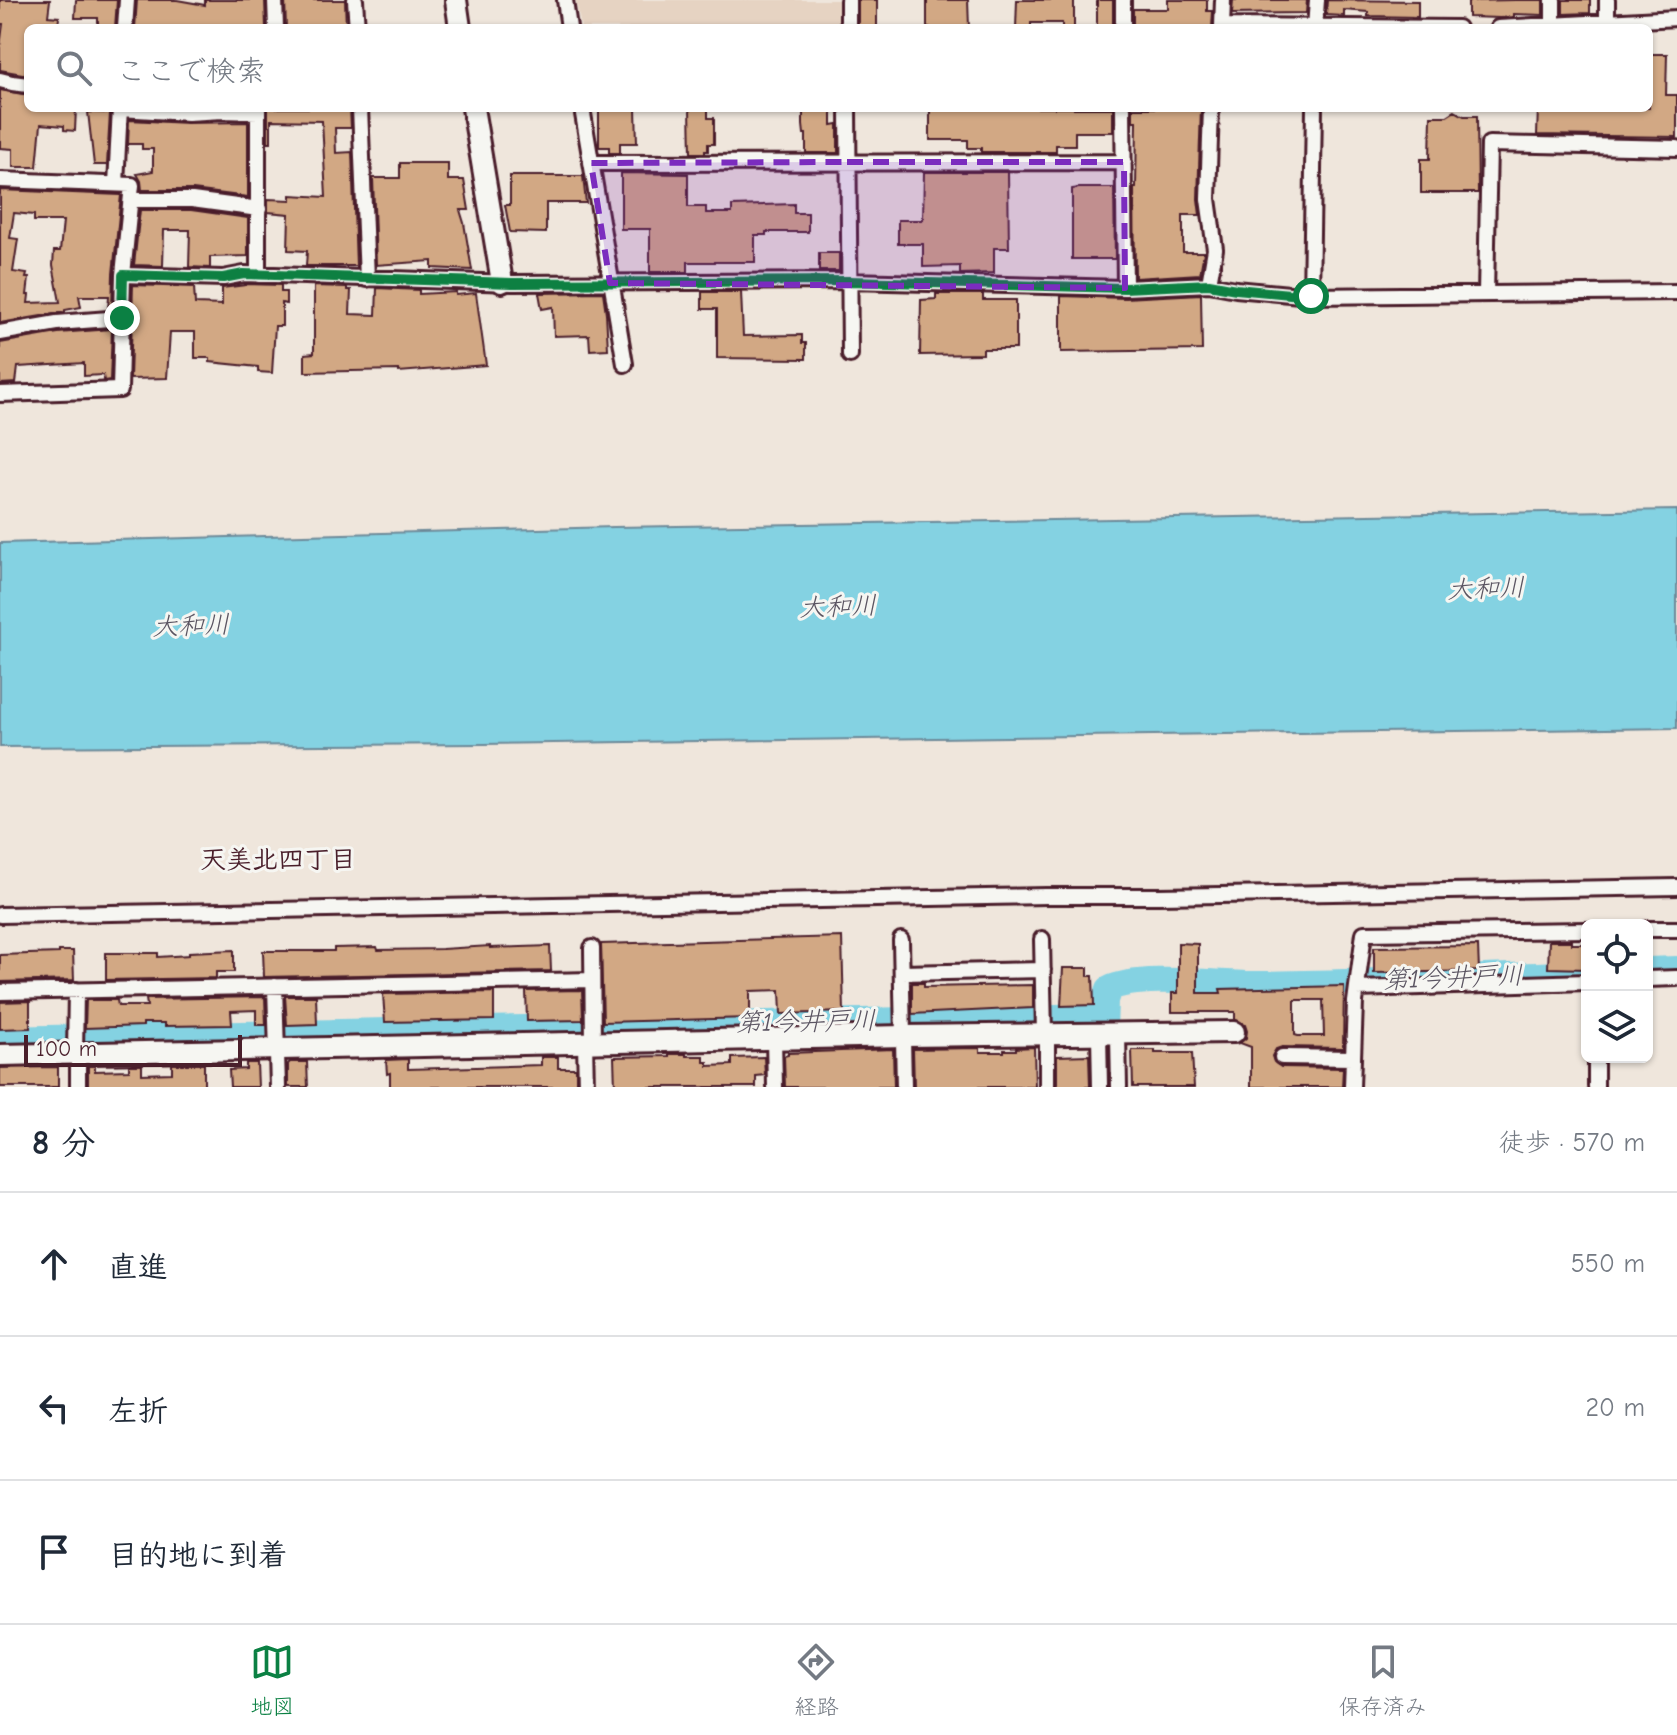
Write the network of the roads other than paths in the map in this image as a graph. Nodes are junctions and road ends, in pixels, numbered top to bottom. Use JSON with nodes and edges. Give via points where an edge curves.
{"nodes":[{"id":1,"x":127,"y":0,"type":"edge"},
{"id":2,"x":275,"y":0,"type":"edge"},
{"id":3,"x":355,"y":0,"type":"edge"},
{"id":4,"x":456,"y":0,"type":"edge"},
{"id":5,"x":565,"y":0,"type":"edge"},
{"id":6,"x":848,"y":0,"type":"edge"},
{"id":7,"x":1123,"y":0,"type":"edge"},
{"id":8,"x":1223,"y":0,"type":"edge"},
{"id":9,"x":1317,"y":0,"type":"edge"},
{"id":10,"x":1553,"y":0,"type":"edge"},
{"id":11,"x":1607,"y":0,"type":"edge"},
{"id":12,"x":1677,"y":18,"type":"edge"},
{"id":13,"x":1607,"y":21,"type":"junction"},
{"id":14,"x":125,"y":24,"type":"edge"},
{"id":15,"x":276,"y":24,"type":"edge"},
{"id":16,"x":357,"y":24,"type":"edge"},
{"id":17,"x":459,"y":24,"type":"edge"},
{"id":18,"x":568,"y":24,"type":"edge"},
{"id":19,"x":848,"y":24,"type":"edge"},
{"id":20,"x":1123,"y":24,"type":"edge"},
{"id":21,"x":1222,"y":24,"type":"edge"},
{"id":22,"x":1315,"y":24,"type":"edge"},
{"id":23,"x":1553,"y":24,"type":"edge"},
{"id":24,"x":1566,"y":24,"type":"edge"},
{"id":25,"x":0,"y":80,"type":"edge"},
{"id":26,"x":24,"y":84,"type":"edge"},
{"id":27,"x":120,"y":112,"type":"edge"},
{"id":28,"x":174,"y":112,"type":"edge"},
{"id":29,"x":205,"y":112,"type":"edge"},
{"id":30,"x":258,"y":112,"type":"edge"},
{"id":31,"x":360,"y":112,"type":"edge"},
{"id":32,"x":474,"y":112,"type":"edge"},
{"id":33,"x":583,"y":112,"type":"edge"},
{"id":34,"x":848,"y":112,"type":"edge"},
{"id":35,"x":1123,"y":112,"type":"edge"},
{"id":36,"x":1211,"y":112,"type":"edge"},
{"id":37,"x":1314,"y":112,"type":"edge"},
{"id":38,"x":1677,"y":148,"type":"edge"},
{"id":39,"x":847,"y":162,"type":"junction"},
{"id":40,"x":1124,"y":162,"type":"junction"},
{"id":41,"x":591,"y":163,"type":"junction"},
{"id":42,"x":0,"y":180,"type":"edge"},
{"id":43,"x":116,"y":184,"type":"junction"},
{"id":44,"x":131,"y":200,"type":"junction"},
{"id":45,"x":259,"y":209,"type":"junction"},
{"id":46,"x":123,"y":275,"type":"junction"},
{"id":47,"x":258,"y":275,"type":"junction"},
{"id":48,"x":367,"y":279,"type":"junction"},
{"id":49,"x":849,"y":281,"type":"junction"},
{"id":50,"x":502,"y":282,"type":"junction"},
{"id":51,"x":610,"y":283,"type":"junction"},
{"id":52,"x":1209,"y":284,"type":"junction"},
{"id":53,"x":1125,"y":288,"type":"junction"},
{"id":54,"x":1677,"y":292,"type":"edge"},
{"id":55,"x":1486,"y":294,"type":"junction"},
{"id":56,"x":1311,"y":296,"type":"junction"},
{"id":57,"x":122,"y":318,"type":"junction"},
{"id":58,"x":0,"y":333,"type":"edge"},
{"id":59,"x":850,"y":355,"type":"dead end"},
{"id":60,"x":625,"y":364,"type":"dead end"},
{"id":61,"x":0,"y":394,"type":"edge"},
{"id":62,"x":1677,"y":887,"type":"edge"},
{"id":63,"x":0,"y":915,"type":"edge"},
{"id":64,"x":1653,"y":929,"type":"edge"},
{"id":65,"x":1677,"y":929,"type":"edge"},
{"id":66,"x":1581,"y":930,"type":"edge"},
{"id":67,"x":1042,"y":939,"type":"dead end"},
{"id":68,"x":901,"y":940,"type":"dead end"},
{"id":69,"x":592,"y":948,"type":"dead end"},
{"id":70,"x":1043,"y":971,"type":"junction"},
{"id":71,"x":902,"y":974,"type":"junction"},
{"id":72,"x":1677,"y":978,"type":"edge"},
{"id":73,"x":1653,"y":979,"type":"edge"},
{"id":74,"x":592,"y":980,"type":"junction"},
{"id":75,"x":1581,"y":982,"type":"edge"},
{"id":76,"x":275,"y":987,"type":"junction"},
{"id":77,"x":1357,"y":988,"type":"junction"},
{"id":78,"x":76,"y":991,"type":"junction"},
{"id":79,"x":0,"y":992,"type":"edge"},
{"id":80,"x":1234,"y":1032,"type":"dead end"},
{"id":81,"x":1045,"y":1034,"type":"junction"},
{"id":82,"x":1109,"y":1034,"type":"junction"},
{"id":83,"x":904,"y":1035,"type":"junction"},
{"id":84,"x":774,"y":1038,"type":"junction"},
{"id":85,"x":590,"y":1042,"type":"junction"},
{"id":86,"x":277,"y":1048,"type":"junction"},
{"id":87,"x":76,"y":1053,"type":"junction"},
{"id":88,"x":0,"y":1055,"type":"edge"},
{"id":89,"x":1282,"y":1057,"type":"dead end"},
{"id":90,"x":1353,"y":1058,"type":"junction"},
{"id":91,"x":1596,"y":1063,"type":"edge"},
{"id":92,"x":78,"y":1087,"type":"edge"},
{"id":93,"x":278,"y":1087,"type":"edge"},
{"id":94,"x":586,"y":1087,"type":"edge"},
{"id":95,"x":775,"y":1087,"type":"edge"},
{"id":96,"x":904,"y":1087,"type":"edge"},
{"id":97,"x":1047,"y":1087,"type":"edge"},
{"id":98,"x":1100,"y":1087,"type":"edge"},
{"id":99,"x":1119,"y":1087,"type":"edge"},
{"id":100,"x":1352,"y":1087,"type":"edge"},
{"id":101,"x":1596,"y":1087,"type":"edge"}],
"edges":[{"from":1,"to":14,"type":"street"},
{"from":2,"to":15,"type":"street"},
{"from":3,"to":16,"type":"street"},
{"from":4,"to":17,"type":"street"},
{"from":5,"to":18,"type":"street"},
{"from":6,"to":19,"type":"street"},
{"from":7,"to":20,"type":"street"},
{"from":8,"to":21,"type":"street"},
{"from":9,"to":22,"type":"street"},
{"from":10,"to":23,"type":"street"},
{"from":11,"to":13,"type":"street"},
{"from":12,"to":13,"type":"street"},
{"from":13,"to":24,"type":"street"},
{"from":25,"to":26,"type":"street"},
{"from":27,"to":43,"type":"street"},
{"from":28,"to":29,"type":"street"},
{"from":30,"to":45,"type":"street"},
{"from":31,"to":48,"type":"street"},
{"from":32,"to":50,"type":"street"},
{"from":33,"to":41,"type":"street"},
{"from":34,"to":39,"type":"street"},
{"from":35,"to":40,"type":"street"},
{"from":36,"to":52,"type":"street","via":[[1208,199],[1215,249]]},
{"from":37,"to":56,"type":"street"},
{"from":38,"to":55,"type":"street","via":[[1489,144]]},
{"from":39,"to":40,"type":"street"},
{"from":39,"to":41,"type":"street"},
{"from":39,"to":49,"type":"street"},
{"from":40,"to":53,"type":"street"},
{"from":41,"to":51,"type":"street"},
{"from":42,"to":43,"type":"street"},
{"from":43,"to":44,"type":"street","via":[[132,185]]},
{"from":44,"to":45,"type":"street","via":[[192,200]]},
{"from":44,"to":46,"type":"street"},
{"from":45,"to":47,"type":"street"},
{"from":46,"to":47,"type":"street"},
{"from":46,"to":57,"type":"street"},
{"from":47,"to":48,"type":"street"},
{"from":48,"to":50,"type":"street"},
{"from":49,"to":51,"type":"street"},
{"from":49,"to":53,"type":"street"},
{"from":49,"to":59,"type":"street"},
{"from":50,"to":51,"type":"street"},
{"from":51,"to":60,"type":"street"},
{"from":52,"to":53,"type":"street"},
{"from":52,"to":56,"type":"street"},
{"from":54,"to":55,"type":"street"},
{"from":55,"to":56,"type":"street"},
{"from":57,"to":58,"type":"street"},
{"from":57,"to":61,"type":"street","via":[[120,390]]},
{"from":62,"to":63,"type":"street"},
{"from":64,"to":65,"type":"street"},
{"from":66,"to":77,"type":"street","via":[[1364,933]]},
{"from":67,"to":70,"type":"street"},
{"from":68,"to":71,"type":"street"},
{"from":69,"to":74,"type":"street"},
{"from":70,"to":71,"type":"street"},
{"from":70,"to":81,"type":"street"},
{"from":71,"to":83,"type":"street"},
{"from":72,"to":73,"type":"street"},
{"from":74,"to":76,"type":"street"},
{"from":74,"to":85,"type":"street"},
{"from":75,"to":77,"type":"street"},
{"from":76,"to":78,"type":"street"},
{"from":76,"to":86,"type":"street"},
{"from":77,"to":90,"type":"street"},
{"from":78,"to":79,"type":"street"},
{"from":78,"to":87,"type":"street"},
{"from":80,"to":82,"type":"street"},
{"from":81,"to":82,"type":"street"},
{"from":81,"to":83,"type":"street"},
{"from":81,"to":97,"type":"street"},
{"from":82,"to":98,"type":"street"},
{"from":82,"to":99,"type":"street"},
{"from":83,"to":84,"type":"street"},
{"from":83,"to":96,"type":"street"},
{"from":84,"to":85,"type":"street"},
{"from":84,"to":95,"type":"street"},
{"from":85,"to":86,"type":"street"},
{"from":85,"to":94,"type":"street"},
{"from":86,"to":87,"type":"street"},
{"from":86,"to":93,"type":"street"},
{"from":87,"to":88,"type":"street"},
{"from":87,"to":92,"type":"street"},
{"from":89,"to":90,"type":"street"},
{"from":90,"to":100,"type":"street"},
{"from":91,"to":101,"type":"street"}]}
